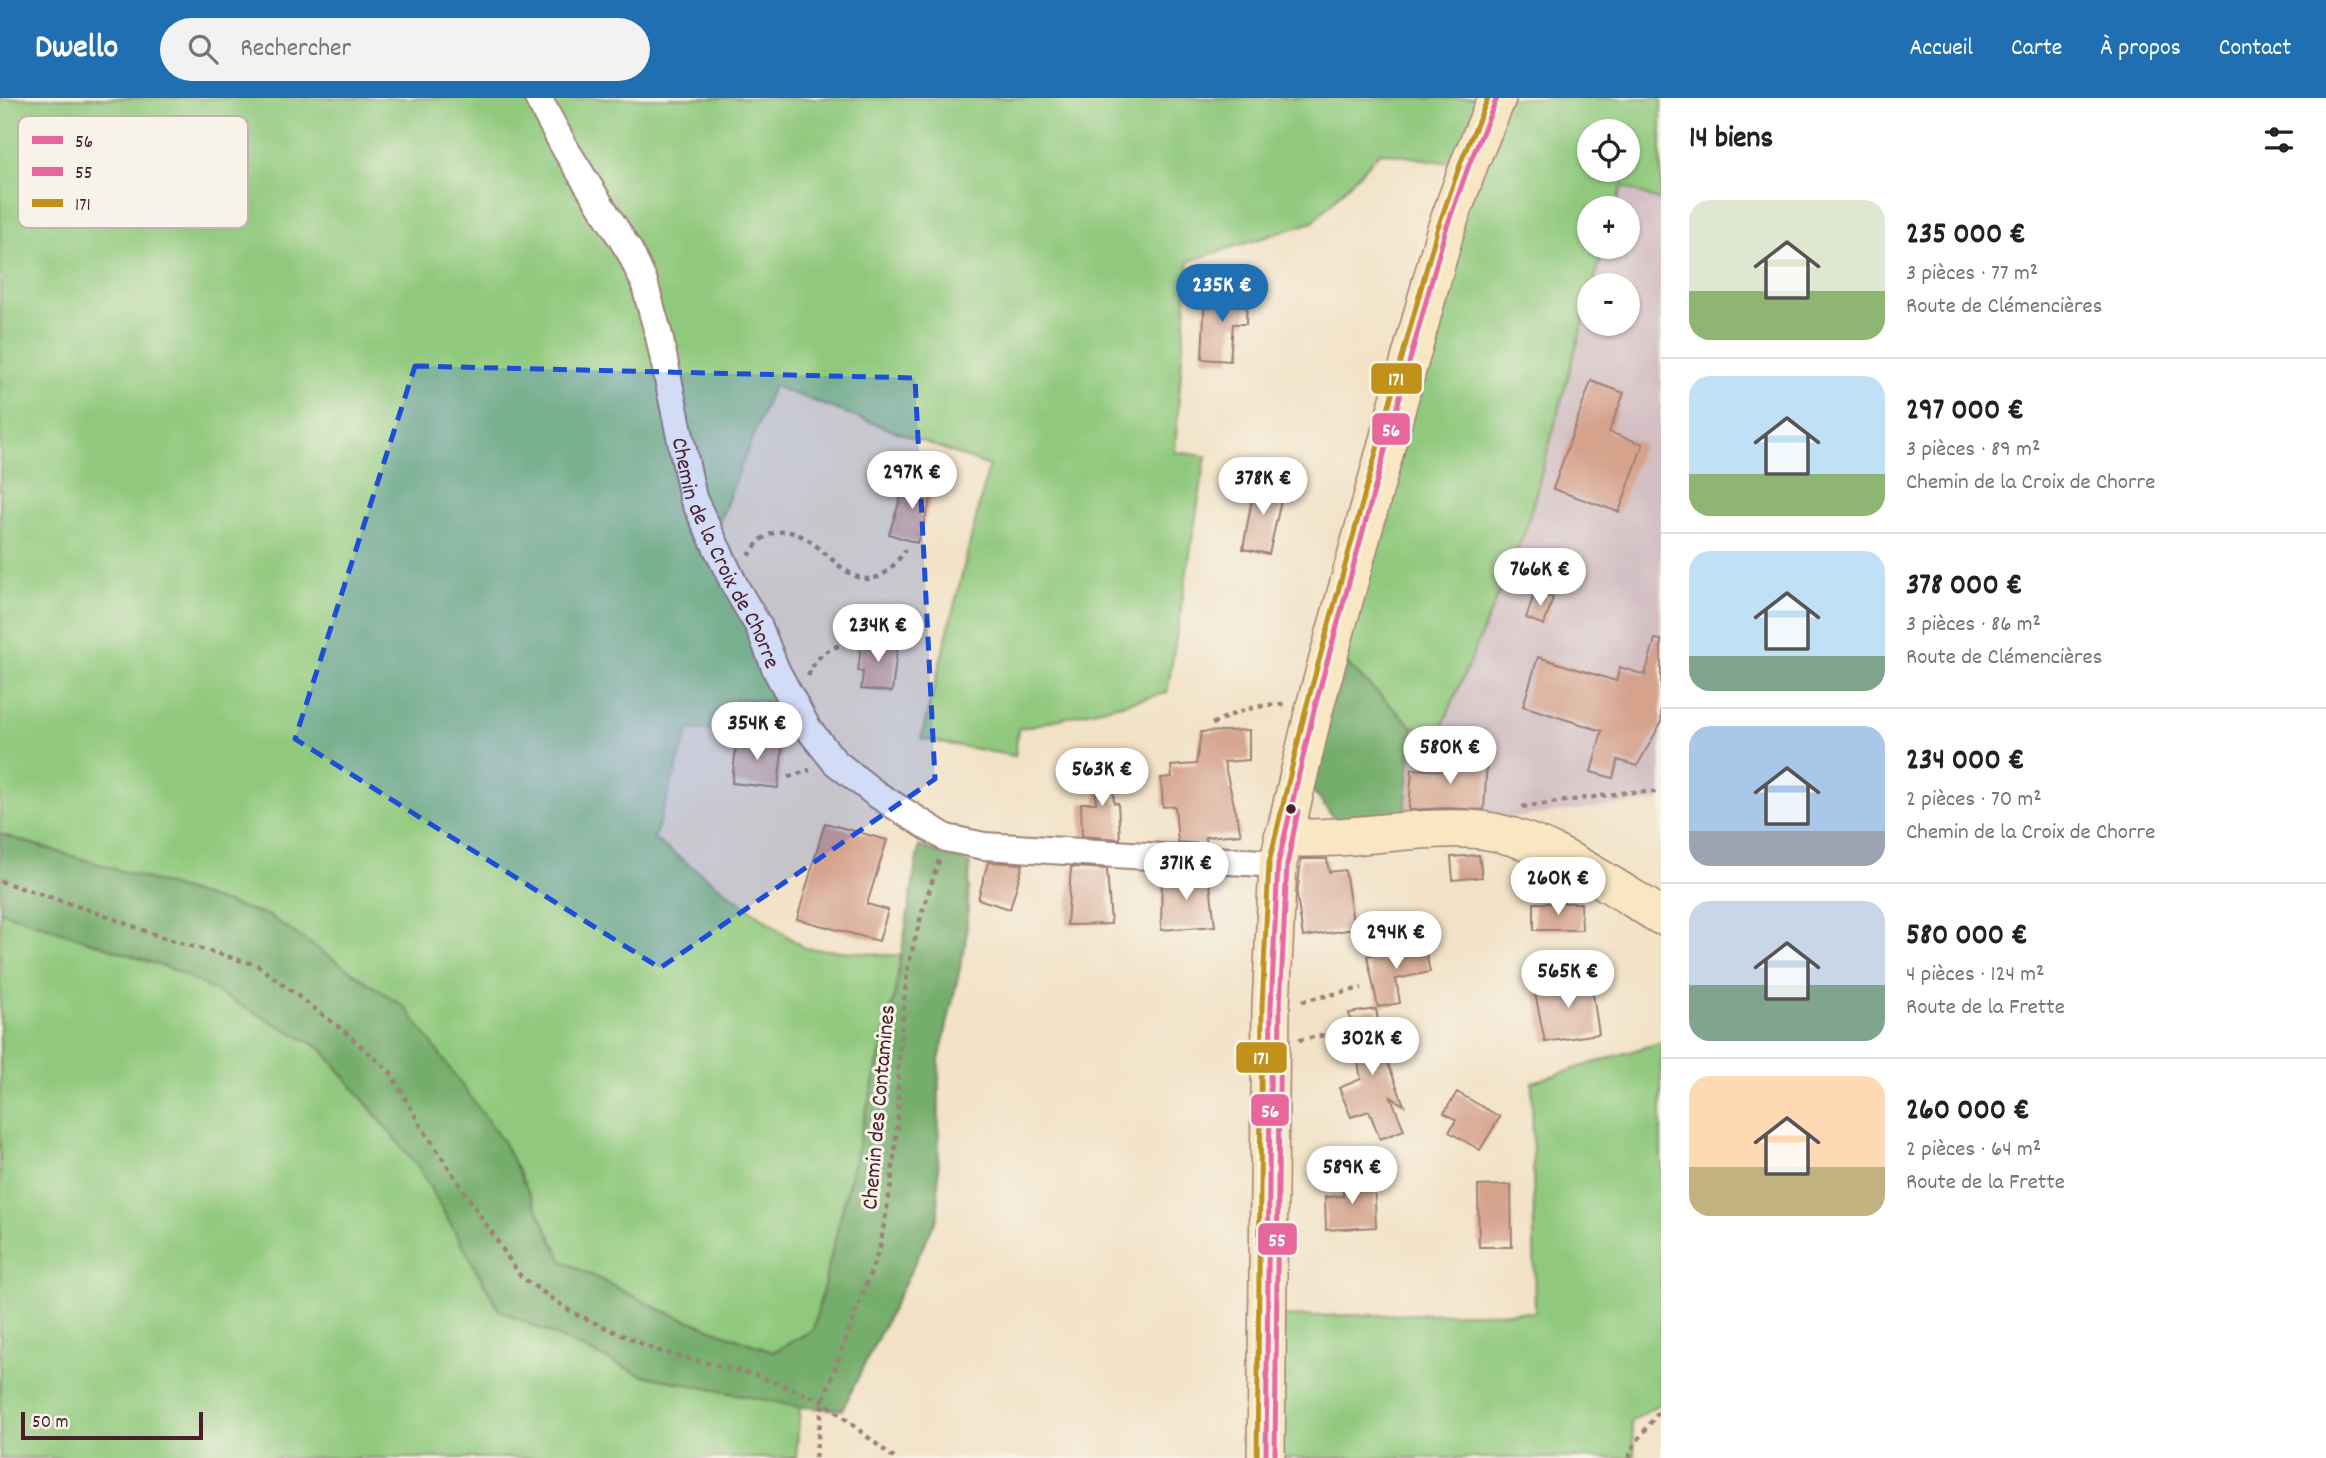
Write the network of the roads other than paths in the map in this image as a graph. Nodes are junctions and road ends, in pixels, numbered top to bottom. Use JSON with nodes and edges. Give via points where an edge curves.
{"nodes":[{"id":1,"x":538,"y":98,"type":"edge"},
{"id":2,"x":1497,"y":98,"type":"edge"},
{"id":3,"x":1281,"y":851,"type":"junction"},
{"id":4,"x":1661,"y":916,"type":"edge"},
{"id":5,"x":1266,"y":1458,"type":"edge"}],
"edges":[{"from":1,"to":3,"type":"street","name":"Chemin de la Croix de Chorre","via":[[644,282],[693,498],[759,626],[775,670],[807,727],[835,762],[946,838],[984,846]]},
{"from":2,"to":3,"type":"street","via":[[1445,232],[1314,710]]},
{"from":3,"to":4,"type":"street","via":[[1320,839],[1442,829],[1501,833],[1587,871]]},
{"from":3,"to":5,"type":"street","via":[[1271,1007]]}]}
